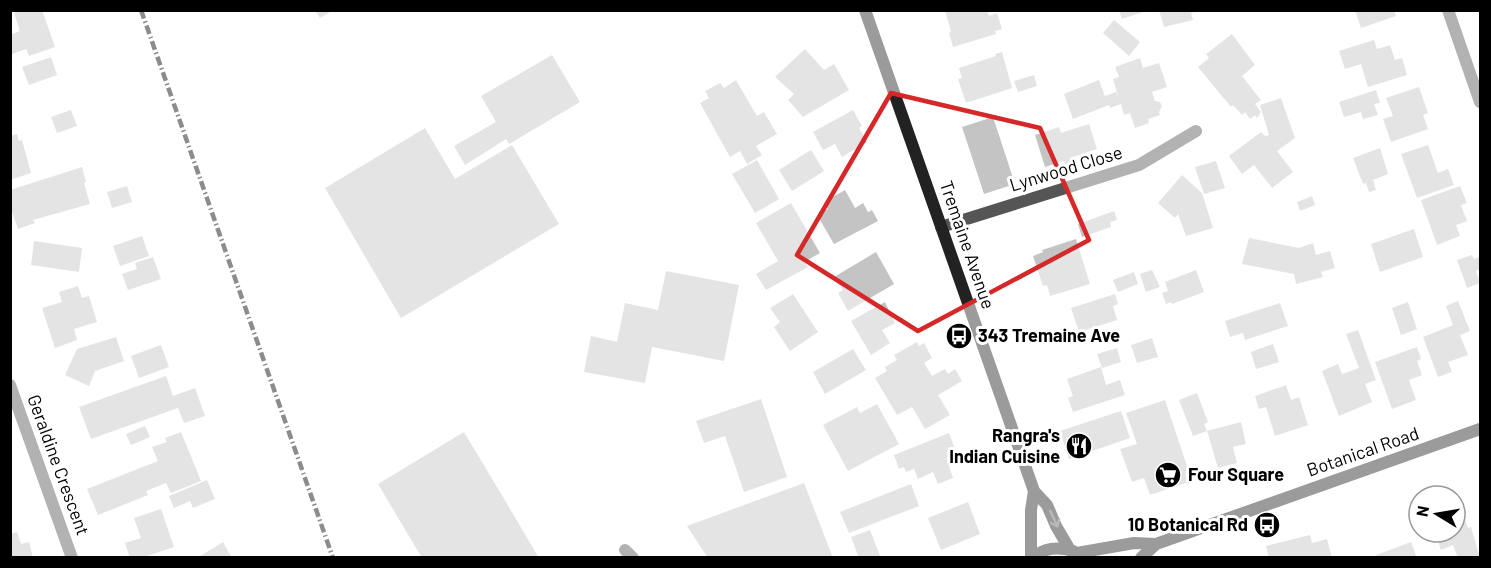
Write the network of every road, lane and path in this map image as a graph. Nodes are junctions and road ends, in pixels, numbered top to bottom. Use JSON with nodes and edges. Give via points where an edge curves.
{"nodes":[{"id":1,"x":865,"y":10,"type":"edge"},
{"id":2,"x":1448,"y":10,"type":"edge"},
{"id":3,"x":1480,"y":102,"type":"edge"},
{"id":4,"x":1196,"y":131,"type":"dead end"},
{"id":5,"x":941,"y":227,"type":"junction"},
{"id":6,"x":10,"y":385,"type":"edge"},
{"id":7,"x":1480,"y":429,"type":"edge"},
{"id":8,"x":1034,"y":491,"type":"junction"},
{"id":9,"x":1156,"y":544,"type":"junction"},
{"id":10,"x":1076,"y":554,"type":"edge"},
{"id":11,"x":72,"y":558,"type":"edge"},
{"id":12,"x":1031,"y":558,"type":"edge"},
{"id":13,"x":1141,"y":558,"type":"edge"}],
"edges":[{"from":1,"to":5,"type":"main road","name":"Tremaine Avenue"},
{"from":2,"to":3,"type":"street"},
{"from":4,"to":5,"type":"street","name":"Lynwood Close","via":[[1139,165]]},
{"from":5,"to":8,"type":"main road","name":"Tremaine Avenue"},
{"from":6,"to":11,"type":"street","name":"Geraldine Crescent"},
{"from":7,"to":9,"type":"main road","name":"Botanical Road"},
{"from":8,"to":10,"type":"main road","name":"Tremaine Avenue","one_way":true,"via":[[1047,505]]},
{"from":8,"to":12,"type":"main road","name":"Tremaine Avenue"},
{"from":9,"to":10,"type":"main road","name":"Botanical Road","via":[[1134,543]]},
{"from":9,"to":13,"type":"main road","name":"Botanical Road"},
{"from":10,"to":12,"type":"main road","name":"Botanical Road","via":[[1048,549]]}]}
